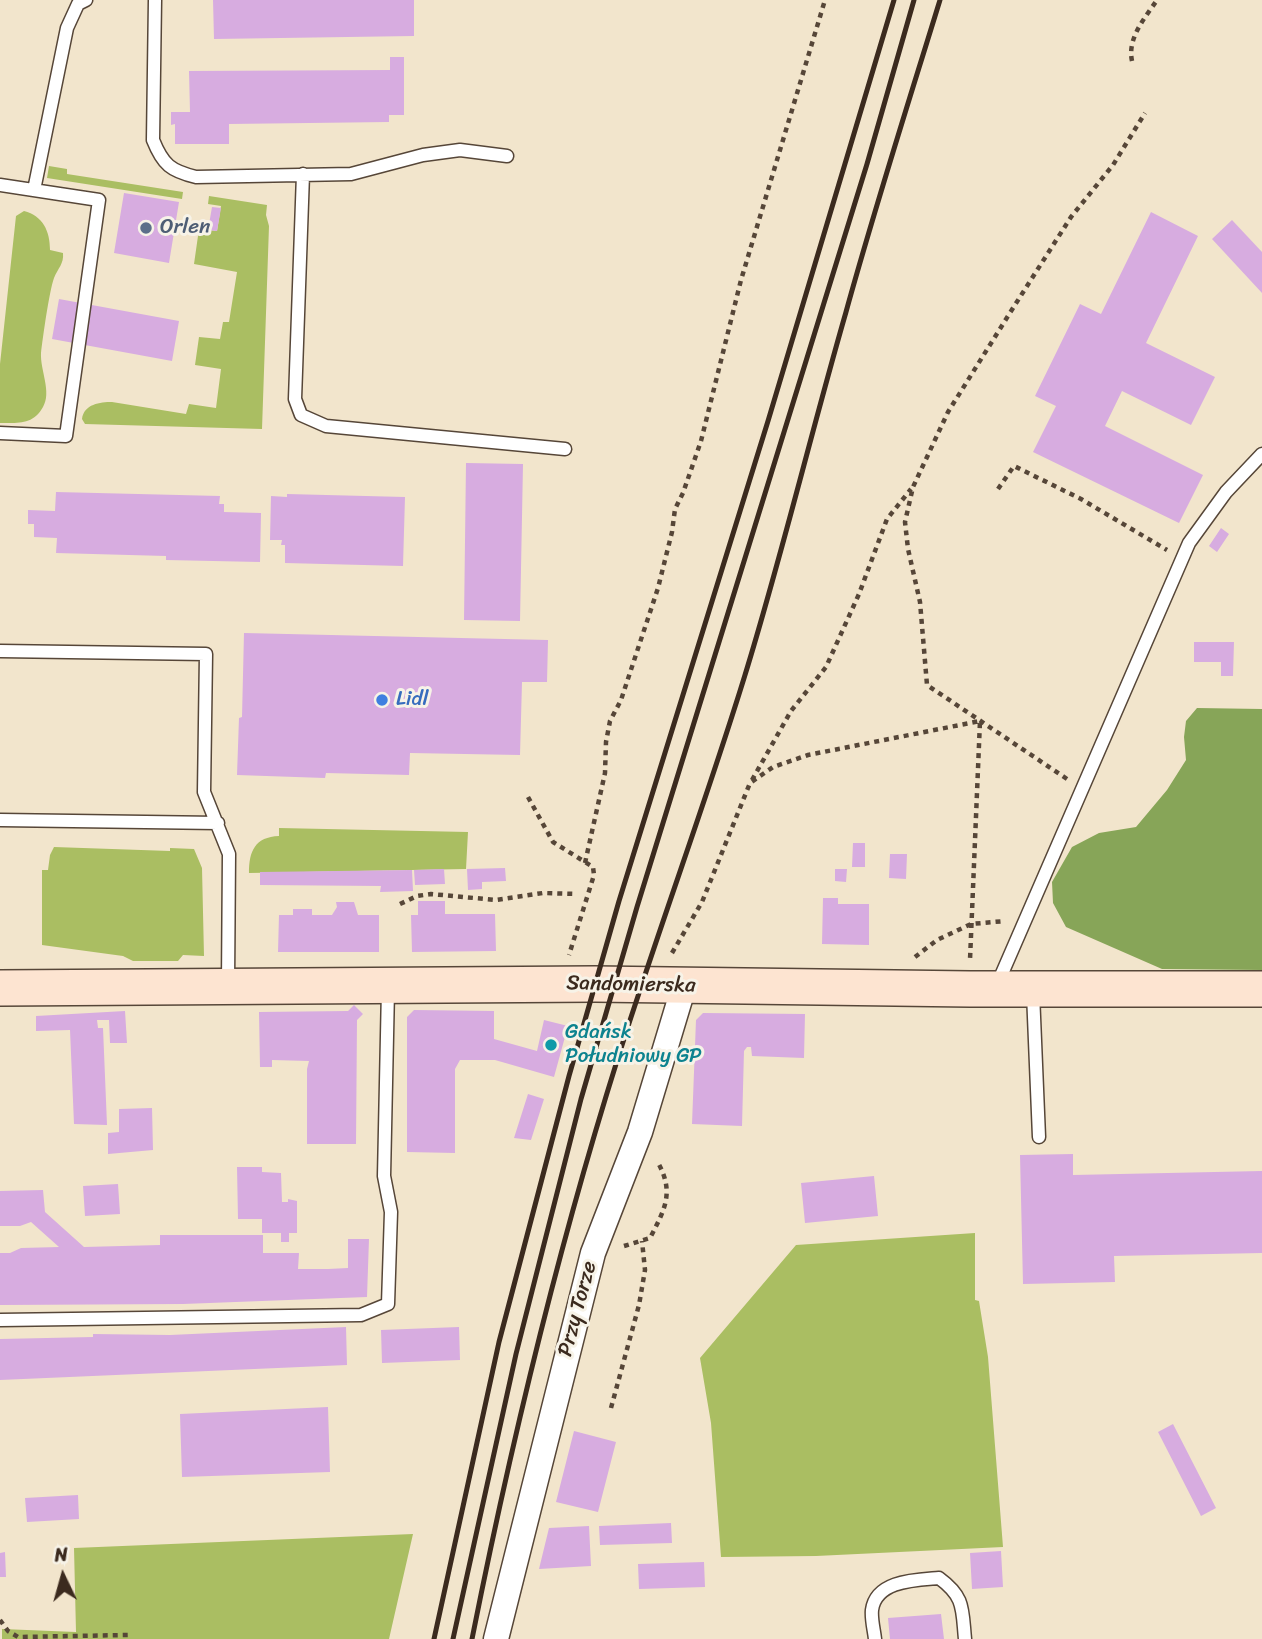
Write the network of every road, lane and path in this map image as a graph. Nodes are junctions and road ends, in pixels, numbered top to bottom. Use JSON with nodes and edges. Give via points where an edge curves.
{"nodes":[{"id":1,"x":86,"y":0,"type":"edge"},
{"id":2,"x":155,"y":0,"type":"edge"},
{"id":3,"x":825,"y":0,"type":"edge"},
{"id":4,"x":1157,"y":0,"type":"edge"},
{"id":5,"x":1132,"y":61,"type":"dead end"},
{"id":6,"x":1145,"y":113,"type":"dead end"},
{"id":7,"x":506,"y":156,"type":"dead end"},
{"id":8,"x":303,"y":174,"type":"junction"},
{"id":9,"x":0,"y":185,"type":"edge"},
{"id":10,"x":34,"y":190,"type":"junction"},
{"id":11,"x":0,"y":433,"type":"edge"},
{"id":12,"x":66,"y":436,"type":"junction"},
{"id":13,"x":80,"y":436,"type":"dead end"},
{"id":14,"x":565,"y":449,"type":"dead end"},
{"id":15,"x":1262,"y":454,"type":"edge"},
{"id":16,"x":913,"y":487,"type":"junction"},
{"id":17,"x":999,"y":489,"type":"dead end"},
{"id":18,"x":1182,"y":559,"type":"junction"},
{"id":19,"x":0,"y":651,"type":"edge"},
{"id":20,"x":980,"y":721,"type":"junction"},
{"id":21,"x":750,"y":783,"type":"junction"},
{"id":22,"x":1082,"y":789,"type":"junction"},
{"id":23,"x":528,"y":797,"type":"dead end"},
{"id":24,"x":0,"y":820,"type":"edge"},
{"id":25,"x":218,"y":823,"type":"junction"},
{"id":26,"x":585,"y":863,"type":"junction"},
{"id":27,"x":577,"y":894,"type":"dead end"},
{"id":28,"x":400,"y":904,"type":"dead end"},
{"id":29,"x":566,"y":966,"type":"dead end"},
{"id":30,"x":676,"y":972,"type":"junction"},
{"id":31,"x":388,"y":985,"type":"junction"},
{"id":32,"x":228,"y":987,"type":"junction"},
{"id":33,"x":0,"y":988,"type":"edge"},
{"id":34,"x":983,"y":989,"type":"junction"},
{"id":35,"x":1033,"y":989,"type":"junction"},
{"id":36,"x":1262,"y":989,"type":"edge"},
{"id":37,"x":640,"y":1132,"type":"junction"},
{"id":38,"x":1040,"y":1137,"type":"dead end"},
{"id":39,"x":642,"y":1241,"type":"junction"},
{"id":40,"x":593,"y":1253,"type":"junction"},
{"id":41,"x":0,"y":1320,"type":"edge"},
{"id":42,"x":611,"y":1408,"type":"dead end"},
{"id":43,"x":0,"y":1620,"type":"edge"},
{"id":44,"x":128,"y":1635,"type":"dead end"},
{"id":45,"x":496,"y":1639,"type":"edge"},
{"id":46,"x":875,"y":1639,"type":"edge"},
{"id":47,"x":965,"y":1639,"type":"edge"}],
"edges":[{"from":1,"to":10,"type":"lane","via":[[78,5],[67,28]]},
{"from":2,"to":8,"type":"lane","via":[[152,112],[153,140],[160,157],[176,172],[196,177]]},
{"from":3,"to":26,"type":"path","via":[[741,281],[701,441],[675,509],[658,588],[610,721],[605,773]]},
{"from":4,"to":5,"type":"path","via":[[1136,32]]},
{"from":6,"to":16,"type":"path","via":[[1113,165],[1071,217],[948,412]]},
{"from":7,"to":8,"type":"lane","via":[[460,150],[351,174]]},
{"from":8,"to":14,"type":"lane","via":[[295,399],[301,415],[326,426]]},
{"from":9,"to":10,"type":"lane"},
{"from":10,"to":12,"type":"lane","via":[[99,200]]},
{"from":11,"to":12,"type":"lane"},
{"from":12,"to":13,"type":"lane"},
{"from":15,"to":18,"type":"lane","via":[[1226,492]]},
{"from":16,"to":20,"type":"path","via":[[905,522],[920,601],[928,685]]},
{"from":16,"to":21,"type":"path","via":[[887,519],[826,667],[791,711]]},
{"from":17,"to":18,"type":"path","via":[[1014,467],[1081,499]]},
{"from":18,"to":22,"type":"lane"},
{"from":19,"to":25,"type":"lane","via":[[206,654],[204,792]]},
{"from":20,"to":21,"type":"path","via":[[808,755],[773,767]]},
{"from":20,"to":22,"type":"path"},
{"from":20,"to":34,"type":"path","via":[[971,924]]},
{"from":21,"to":30,"type":"path","via":[[702,902],[677,947]]},
{"from":22,"to":34,"type":"lane"},
{"from":23,"to":26,"type":"path","via":[[553,842]]},
{"from":24,"to":25,"type":"lane"},
{"from":25,"to":32,"type":"lane","via":[[229,855]]},
{"from":26,"to":29,"type":"path","via":[[593,867],[594,875]]},
{"from":27,"to":28,"type":"path","via":[[543,893],[496,900],[431,894]]},
{"from":30,"to":31,"type":"street","name":"Sandomierska","via":[[596,984]]},
{"from":30,"to":34,"type":"street","name":"Sandomierska"},
{"from":30,"to":37,"type":"street","name":"Przy Torze"},
{"from":31,"to":32,"type":"street","name":"Sandomierska"},
{"from":31,"to":41,"type":"lane","via":[[384,1176],[391,1212],[388,1304],[361,1315]]},
{"from":32,"to":33,"type":"street","name":"Sandomierska"},
{"from":34,"to":35,"type":"street","name":"Sandomierska"},
{"from":35,"to":36,"type":"street","name":"Sandomierska"},
{"from":35,"to":38,"type":"lane"},
{"from":37,"to":39,"type":"path","via":[[667,1187],[667,1204],[650,1238]]},
{"from":37,"to":40,"type":"street","name":"Przy Torze"},
{"from":39,"to":40,"type":"path"},
{"from":39,"to":42,"type":"path","via":[[645,1270],[639,1305]]},
{"from":40,"to":45,"type":"street","name":"Przy Torze"},
{"from":43,"to":44,"type":"path","via":[[18,1637]]},
{"from":46,"to":47,"type":"lane","via":[[872,1610],[877,1597],[899,1583],[939,1578],[953,1588],[961,1604]]}]}
